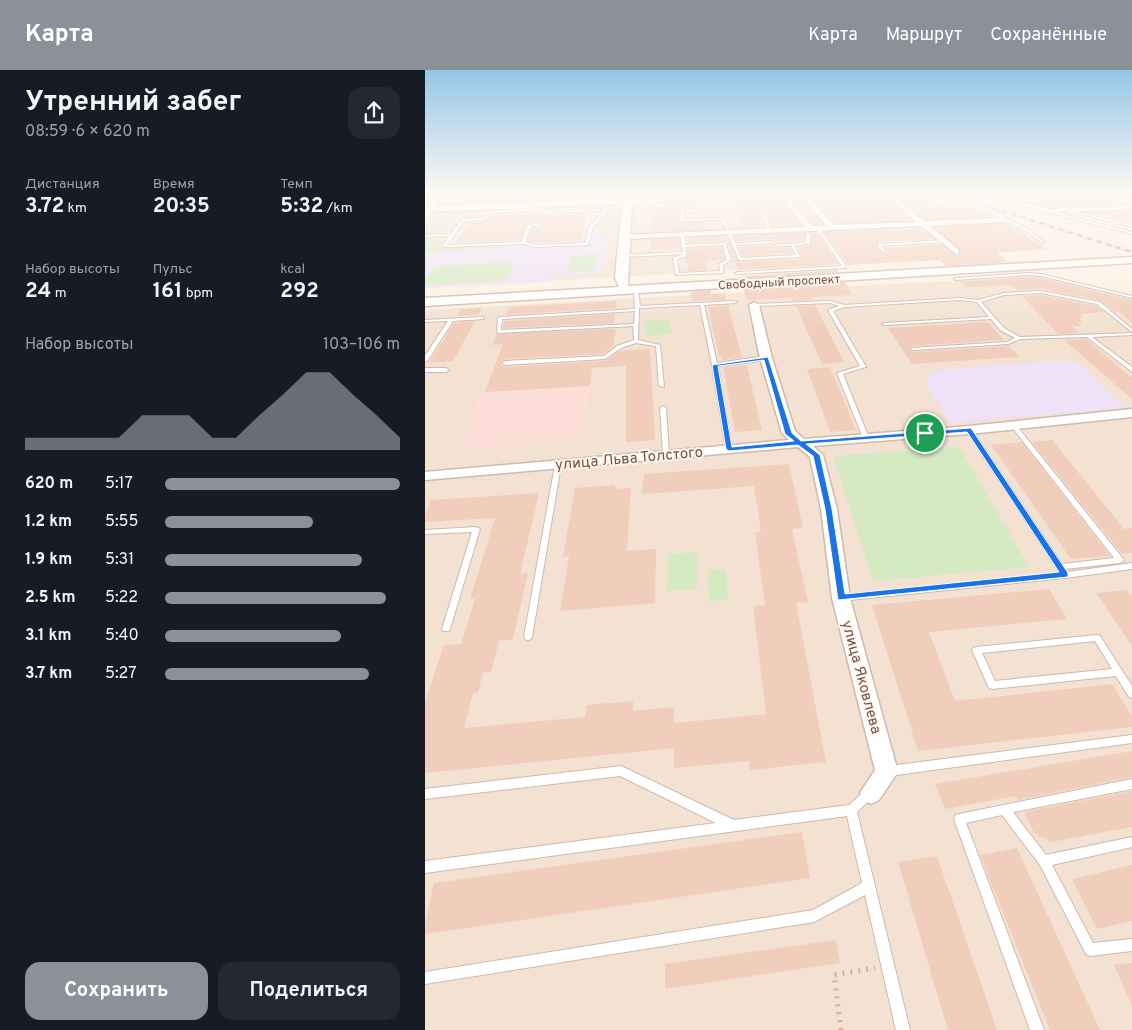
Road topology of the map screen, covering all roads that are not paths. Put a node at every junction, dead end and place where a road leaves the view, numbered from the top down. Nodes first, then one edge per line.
1 (449, 239) edge
2 (524, 239) edge
3 (588, 239) edge
4 (624, 239) edge
5 (683, 239) edge
6 (732, 239) edge
7 (809, 239) edge
8 (820, 239) edge
9 (940, 239) edge
10 (1038, 239) edge
11 (944, 242) junction
12 (1043, 242) dead end
13 (523, 243) junction
14 (734, 244) junction
15 (792, 244) junction
16 (684, 246) junction
17 (685, 252) junction
18 (884, 252) dead end
19 (956, 252) dead end
20 (1131, 255) edge
21 (623, 256) junction
22 (1132, 260) edge
23 (737, 273) dead end
24 (956, 278) dead end
25 (623, 284) junction
26 (636, 290) junction
27 (425, 294) edge
28 (1132, 297) edge
29 (978, 301) junction
30 (425, 302) edge
31 (735, 302) dead end
32 (702, 304) junction
33 (754, 305) joint
34 (844, 306) junction
35 (637, 309) junction
36 (483, 318) dead end
37 (993, 318) junction
38 (451, 320) junction
39 (425, 321) edge
40 (884, 324) dead end
41 (634, 325) junction
42 (1132, 333) edge
43 (1087, 335) junction
44 (1019, 338) junction
45 (636, 341) junction
46 (913, 349) dead end
47 (767, 358) junction
48 (425, 360) edge
49 (505, 364) dead end
50 (715, 365) junction
51 (425, 370) edge
52 (446, 370) dead end
53 (1132, 370) edge
54 (662, 386) dead end
55 (663, 408) dead end
56 (1132, 413) edge
57 (1015, 426) junction
58 (969, 430) junction
59 (866, 438) junction
60 (800, 443) junction
61 (729, 449) junction
62 (665, 455) junction
63 (558, 464) junction
64 (425, 476) edge
65 (425, 532) edge
66 (1132, 566) edge
67 (1059, 567) junction
68 (1065, 575) junction
69 (841, 598) junction
70 (446, 629) dead end
71 (528, 637) dead end
72 (1118, 672) junction
73 (1132, 694) edge
74 (1132, 739) edge
75 (887, 772) junction
76 (1132, 784) edge
77 (871, 793) joint
78 (425, 794) edge
79 (1003, 809) junction
80 (851, 810) junction
81 (735, 826) junction
82 (1132, 842) edge
83 (1044, 861) junction
84 (425, 867) edge
85 (869, 886) junction
86 (1132, 944) edge
87 (425, 978) edge
88 (903, 1030) edge
89 (1037, 1030) edge

1 - 13 lane
2 - 13 lane
3 - 13 lane
4 - 21 main road
5 - 16 lane
6 - 14 lane
7 - 15 lane
8 - 23 lane
9 - 11 street
10 - 12 lane
11 - 18 lane
11 - 19 street
14 - 15 lane
14 - 15 lane
16 - 17 lane
16 - 17 lane
17 - 21 lane
20 - 25 main road, Свободный проспект
21 - 25 main road
22 - 26 main road, Свободный проспект
24 - 28 lane
25 - 27 main road, Свободный проспект
26 - 30 main road, Свободный проспект
26 - 35 lane
29 - 34 lane
29 - 37 lane
29 - 42 lane
31 - 32 lane
32 - 35 lane
32 - 50 lane
33 - 34 lane
33 - 47 street, улица Яковлева
34 - 59 lane
35 - 41 lane
35 - 41 lane
36 - 38 lane
37 - 40 lane
37 - 44 lane
38 - 39 lane
38 - 48 lane
41 - 45 lane
42 - 43 lane
43 - 44 lane
43 - 53 lane
44 - 46 lane
45 - 49 lane
45 - 54 lane
47 - 50 lane
47 - 60 street, улица Яковлева
50 - 61 lane
51 - 52 lane
55 - 62 lane
56 - 57 street, улица Льва Толстого
57 - 58 street, улица Льва Толстого
57 - 67 lane
58 - 59 street, улица Льва Толстого
58 - 67 lane
59 - 60 street, улица Льва Толстого
60 - 61 street, улица Льва Толстого
60 - 69 street, улица Яковлева
61 - 62 street, улица Льва Толстого
62 - 63 street, улица Льва Толстого
63 - 64 street, улица Льва Толстого
63 - 71 lane
65 - 70 lane
66 - 68 lane
67 - 68 lane
68 - 69 lane
69 - 75 street, улица Яковлева
72 - 72 lane
72 - 73 lane
74 - 75 lane
75 - 77 street
76 - 79 lane
77 - 80 lane
78 - 81 lane
79 - 83 lane
79 - 89 lane
80 - 81 lane
80 - 85 lane
81 - 84 lane
82 - 83 lane
83 - 86 lane
85 - 87 lane
85 - 88 lane

